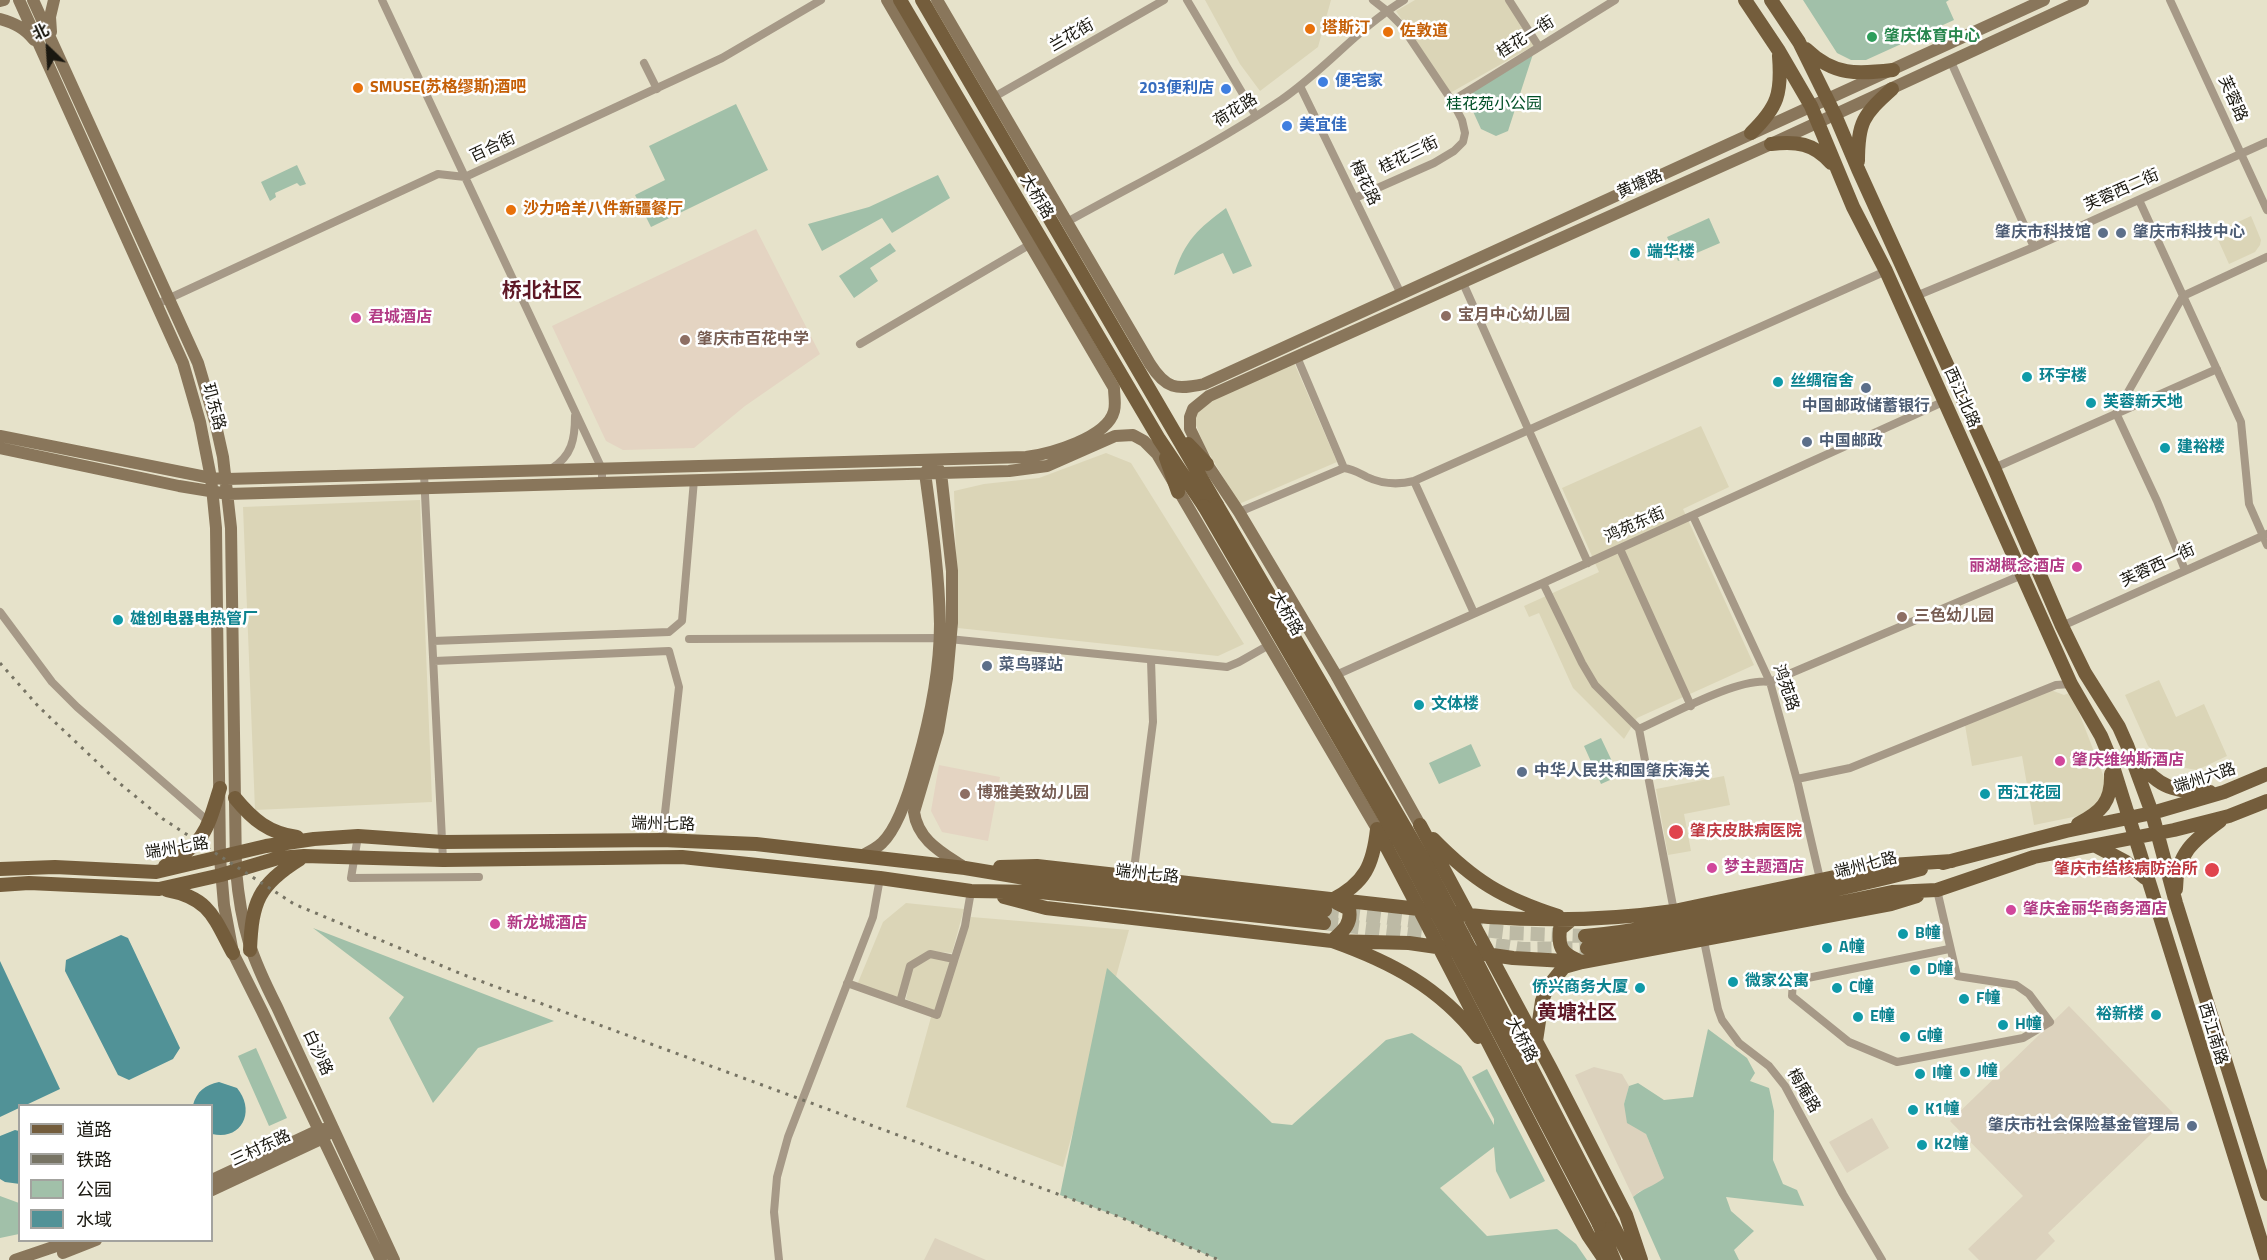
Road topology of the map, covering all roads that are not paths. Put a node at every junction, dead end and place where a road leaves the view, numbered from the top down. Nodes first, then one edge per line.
1 (19, 0) edge
2 (33, 0) edge
3 (54, 0) edge
4 (382, 0) edge
5 (821, 0) edge
6 (887, 0) edge
7 (898, 0) edge
8 (922, 0) edge
9 (937, 0) edge
10 (1164, 0) edge
11 (1187, 0) edge
12 (1372, 0) edge
13 (1404, 0) edge
14 (1509, 0) edge
15 (1615, 0) edge
16 (1745, 0) edge
17 (1771, 0) edge
18 (2044, 0) edge
19 (2083, 0) edge
20 (2170, 0) edge
21 (1388, 11) junction
22 (1779, 12) junction
23 (0, 19) edge
24 (1762, 26) junction
25 (51, 40) junction
26 (911, 42) junction
27 (1799, 42) junction
28 (1539, 47) junction
29 (42, 50) junction
30 (1779, 51) junction
31 (1951, 62) junction
32 (644, 63) dead end
33 (1893, 70) junction
34 (1300, 86) junction
35 (657, 89) junction
36 (1892, 89) junction
37 (994, 97) junction
38 (1827, 99) junction
39 (1452, 101) junction
40 (1811, 106) junction
41 (1835, 115) junction
42 (1256, 116) junction
43 (1818, 123) junction
44 (1751, 133) junction
45 (2267, 142) edge
46 (1772, 144) junction
47 (1028, 154) junction
48 (2240, 154) junction
49 (1858, 169) junction
50 (1839, 173) junction
51 (465, 177) junction
52 (1355, 198) junction
53 (1872, 199) junction
54 (2139, 200) junction
55 (1044, 207) junction
56 (1853, 207) junction
57 (2267, 210) edge
58 (1067, 222) junction
59 (1029, 245) junction
60 (2034, 247) junction
61 (2267, 256) edge
62 (1886, 271) junction
63 (1463, 283) junction
64 (1401, 294) junction
65 (1916, 296) junction
66 (2183, 296) junction
67 (169, 298) junction
68 (157, 304) junction
69 (1079, 326) junction
70 (860, 344) dead end
71 (1128, 349) junction
72 (1297, 357) junction
73 (1150, 364) junction
74 (2217, 369) junction
75 (1123, 376) junction
76 (1207, 390) junction
77 (1945, 401) junction
78 (576, 413) junction
79 (2116, 413) junction
80 (1174, 430) junction
81 (1528, 430) junction
82 (0, 436) edge
83 (1159, 439) junction
84 (0, 448) edge
85 (933, 461) junction
86 (1207, 464) junction
87 (1344, 468) junction
88 (1994, 468) junction
89 (602, 469) junction
90 (549, 470) junction
91 (926, 473) junction
92 (941, 473) junction
93 (424, 474) junction
94 (212, 478) junction
95 (227, 479) junction
96 (694, 480) junction
97 (1414, 481) junction
98 (602, 483) junction
99 (425, 489) junction
100 (213, 492) junction
101 (1178, 492) junction
102 (228, 494) junction
103 (1211, 506) junction
104 (1239, 512) junction
105 (1693, 516) junction
106 (2265, 535) edge
107 (2267, 545) edge
108 (1620, 549) junction
109 (1588, 563) junction
110 (2185, 570) junction
111 (2022, 575) junction
112 (1543, 584) junction
113 (0, 612) edge
114 (1474, 613) junction
115 (2062, 626) junction
116 (689, 639) dead end
117 (945, 639) junction
118 (433, 641) junction
119 (1269, 645) junction
120 (1151, 660) junction
121 (434, 661) junction
122 (1336, 675) junction
123 (1770, 682) junction
124 (2072, 684) junction
125 (1691, 706) junction
126 (2119, 727) junction
127 (1639, 729) junction
128 (2101, 736) junction
129 (2127, 745) junction
130 (2111, 760) junction
131 (2262, 776) edge
132 (1797, 779) junction
133 (220, 788) junction
134 (2224, 792) junction
135 (235, 798) junction
136 (2267, 801) edge
137 (1408, 805) junction
138 (2152, 813) junction
139 (2229, 816) junction
140 (2130, 818) junction
141 (209, 822) junction
142 (1374, 824) junction
143 (1420, 825) junction
144 (2066, 831) junction
145 (2157, 833) junction
146 (358, 836) junction
147 (2135, 837) junction
148 (314, 839) junction
149 (662, 840) junction
150 (443, 842) junction
151 (2096, 846) junction
152 (236, 853) junction
153 (863, 855) junction
154 (304, 856) junction
155 (354, 857) junction
156 (220, 858) junction
157 (443, 860) junction
158 (1952, 861) junction
159 (965, 868) junction
160 (0, 869) edge
161 (236, 870) junction
162 (156, 872) junction
163 (221, 876) junction
164 (479, 877) dead end
165 (1133, 877) junction
166 (880, 878) junction
167 (1820, 879) junction
168 (2147, 879) junction
169 (0, 885) edge
170 (159, 889) junction
171 (1937, 890) junction
172 (978, 891) junction
173 (2176, 903) junction
174 (1419, 909) junction
175 (1674, 910) junction
176 (1327, 911) junction
177 (1470, 917) junction
178 (1571, 920) junction
179 (2186, 934) junction
180 (2165, 939) junction
181 (1332, 941) junction
182 (1704, 941) junction
183 (1441, 948) junction
184 (1949, 949) junction
185 (250, 950) junction
186 (233, 953) junction
187 (1491, 955) junction
188 (954, 959) junction
189 (1582, 962) junction
190 (847, 983) junction
191 (900, 1002) junction
192 (1536, 1041) junction
193 (1496, 1061) junction
194 (334, 1129) junction
195 (321, 1134) junction
196 (2260, 1171) junction
197 (2242, 1176) junction
198 (213, 1180) edge
199 (213, 1189) edge
200 (2267, 1194) edge
201 (1603, 1220) junction
202 (68, 1242) edge
203 (91, 1242) edge
204 (15, 1260) edge
205 (42, 1260) edge
206 (381, 1260) edge
207 (394, 1260) edge
208 (779, 1260) edge
209 (1605, 1260) edge
210 (1614, 1260) edge
211 (1631, 1260) edge
212 (1641, 1260) edge
213 (1882, 1260) edge
214 (2267, 1260) edge

1 - 29 street, 玑东路
2 - 25 street, 玑东路
3 - 25 street
4 - 51 street
5 - 35 street, 百合街
6 - 26 street
7 - 26 street
7 - 75 main road, 大桥路
8 - 55 main road, 大桥路
9 - 37 street
10 - 37 street, 兰花街
11 - 42 street
12 - 21 street, 桂花三街
13 - 21 street, 荷花路
14 - 28 street
15 - 28 street, 桂花一街
16 - 24 main road, 西江北路
17 - 22 main road, 西江北路
18 - 33 street, 黄塘路
19 - 31 street, 黄塘路
20 - 48 street, 芙蓉路
21 - 34 street, 荷花路
21 - 39 street, 桂花三街
22 - 24 main road
22 - 27 main road, 西江北路
23 - 29 street
24 - 30 main road, 西江北路
25 - 67 street, 玑东路
26 - 59 street
27 - 33 main road
27 - 38 main road, 西江北路
28 - 39 street, 桂花一街
29 - 68 street, 玑东路
30 - 40 main road, 西江北路
30 - 44 main road
31 - 36 street, 黄塘路
31 - 60 street
32 - 35 street
33 - 38 street, 黄塘路
34 - 42 street, 荷花路
34 - 52 street, 梅花路
35 - 51 street, 百合街
36 - 41 street, 黄塘路
36 - 49 main road
37 - 47 street
38 - 40 street, 黄塘路
38 - 41 main road, 西江北路
39 - 52 street, 桂花三街
40 - 43 main road, 西江北路
40 - 44 street, 黄塘路
41 - 43 street, 黄塘路
41 - 49 main road, 西江北路
42 - 58 street, 荷花路
43 - 46 street, 黄塘路
43 - 50 main road, 西江北路
44 - 64 street, 黄塘路
45 - 48 street, 芙蓉西二街
46 - 50 main road
46 - 63 street, 黄塘路
47 - 55 street
47 - 58 street
48 - 54 street, 芙蓉西二街
48 - 57 street, 芙蓉路
49 - 53 main road, 西江北路
50 - 56 main road, 西江北路
51 - 67 street, 百合街
51 - 78 street
52 - 64 street, 梅花路
53 - 56 main road
53 - 65 main road, 西江北路
54 - 60 street, 芙蓉西二街
54 - 66 street
55 - 71 main road, 大桥路
56 - 62 main road, 西江北路
58 - 73 street
59 - 69 street
59 - 70 street
60 - 65 street, 芙蓉西二街
61 - 66 street
62 - 77 main road, 西江北路
62 - 81 street
63 - 72 street, 黄塘路
63 - 81 street
64 - 76 street, 黄塘路
65 - 88 main road, 西江北路
66 - 74 street
66 - 79 street
67 - 68 street, 百合街
67 - 95 street, 玑东路
68 - 94 street, 玑东路
69 - 75 street
69 - 85 street
71 - 73 street
71 - 80 main road, 大桥路
72 - 76 street, 黄塘路
72 - 87 street
73 - 76 street
74 - 79 street
74 - 106 street
75 - 83 main road, 大桥路
76 - 86 street
77 - 105 street, 鸿苑东街
77 - 111 main road, 西江北路
78 - 89 street
78 - 90 street
79 - 88 street
79 - 110 street
80 - 86 main road
80 - 103 main road, 大桥路
81 - 97 street
81 - 109 street
82 - 94 street
83 - 101 main road
83 - 103 main road, 大桥路
84 - 100 street
85 - 89 street
85 - 91 street
85 - 92 street
86 - 104 street
87 - 97 street
87 - 104 street
88 - 115 main road, 西江北路
89 - 90 street
89 - 98 street
90 - 93 street
91 - 92 street
91 - 96 street
91 - 117 street
92 - 101 street
92 - 117 street
93 - 95 street
93 - 99 street
94 - 95 street
94 - 100 street, 玑东路
95 - 102 street, 玑东路
96 - 98 street
96 - 118 street
97 - 114 street
98 - 99 street
99 - 102 street
99 - 118 street
100 - 102 street
100 - 133 street, 玑东路
101 - 119 street
102 - 135 street, 玑东路
103 - 201 main road, 大桥路, bridge
104 - 122 street
105 - 108 street, 鸿苑东街
105 - 123 street, 鸿苑路
106 - 107 street
106 - 110 street, 芙蓉西一街
108 - 109 street, 鸿苑东街
108 - 125 street
109 - 112 street, 鸿苑东街
110 - 115 street, 芙蓉西一街
111 - 123 street
111 - 124 main road, 西江北路
112 - 114 street, 鸿苑东街
112 - 127 street
113 - 141 street
114 - 122 street, 鸿苑东街
115 - 126 main road, 西江北路
116 - 117 street
117 - 120 street
117 - 153 street
117 - 159 street
118 - 121 street
119 - 120 street
119 - 142 street
120 - 165 street
121 - 149 street
121 - 150 street
122 - 137 street
123 - 125 street
123 - 132 street, 鸿苑路
124 - 128 main road, 西江北路
124 - 132 street
125 - 127 street
126 - 128 main road
126 - 129 main road, 西江北路
127 - 175 street
128 - 130 main road, 西江北路
129 - 134 main road
129 - 138 main road, 西江北路
130 - 140 main road, 西江北路
130 - 144 main road
131 - 134 main road, 端州六路
131 - 136 main road
132 - 167 street, 鸿苑路
133 - 141 main road
133 - 156 street, 玑东路
134 - 138 main road, 端州六路
135 - 148 main road
135 - 152 street, 玑东路
136 - 139 main road
137 - 142 street
137 - 143 street
138 - 140 main road, 端州七路
138 - 145 main road, 西江南路
139 - 145 main road, 端州七路
139 - 173 main road
140 - 144 main road, 端州七路
140 - 147 main road, 西江南路
141 - 162 main road
142 - 174 main road
142 - 176 main road
143 - 177 main road
143 - 178 main road
144 - 158 main road, 端州七路
145 - 147 main road, 端州七路
145 - 173 main road, 西江南路
146 - 148 main road, 端州七路
146 - 150 main road, 端州七路
146 - 155 street
147 - 151 main road, 端州七路
147 - 168 main road, 西江南路
148 - 152 main road, 端州七路
149 - 150 main road, 端州七路
149 - 153 main road, 端州七路
150 - 157 street
151 - 168 main road
151 - 171 main road, 端州七路
152 - 156 main road, 端州七路
152 - 161 street, 白沙路
153 - 159 main road, 端州七路
154 - 155 main road, 端州七路
154 - 161 main road, 端州七路
154 - 185 main road
155 - 157 main road, 端州七路
155 - 164 street
156 - 162 main road, 端州七路
156 - 163 street, 白沙路
157 - 166 main road, 端州七路
158 - 167 main road
158 - 171 main road, 端州七路
159 - 165 main road
159 - 176 main road, 端州七路
160 - 162 main road, 端州七路
161 - 163 main road, 端州七路
161 - 185 street, 白沙路
163 - 170 main road, 端州七路
163 - 186 street, 白沙路
165 - 176 main road
166 - 172 main road, 端州七路
166 - 190 street
167 - 175 main road
168 - 180 main road, 西江南路
169 - 170 main road, 端州七路
170 - 186 main road
171 - 182 main road
171 - 184 street
172 - 176 main road, 端州七路
172 - 181 main road
172 - 188 street
173 - 179 main road, 西江南路
174 - 176 main road
174 - 177 main road
174 - 183 main road
175 - 178 main road
176 - 181 main road
177 - 178 main road
177 - 187 main road
178 - 189 main road
179 - 180 main road
179 - 196 main road, 西江南路
180 - 197 main road, 西江南路
181 - 183 main road
181 - 193 main road
182 - 189 main road
182 - 213 street, 梅庵路
183 - 187 main road
183 - 193 main road
184 - 184 street
185 - 194 street, 白沙路
186 - 195 street, 白沙路
187 - 189 main road
187 - 192 main road
188 - 191 street
188 - 191 street
189 - 192 main road
190 - 191 street
190 - 208 street
192 - 193 main road
192 - 212 main road
193 - 209 main road
194 - 195 street
194 - 207 street, 白沙路
195 - 198 street, 三村东路
195 - 199 street, 三村东路
195 - 206 street, 白沙路
196 - 197 main road
196 - 200 main road, 西江南路
197 - 214 main road, 西江南路
201 - 210 main road, 大桥路
201 - 211 main road, 大桥路
202 - 204 street
203 - 205 street

